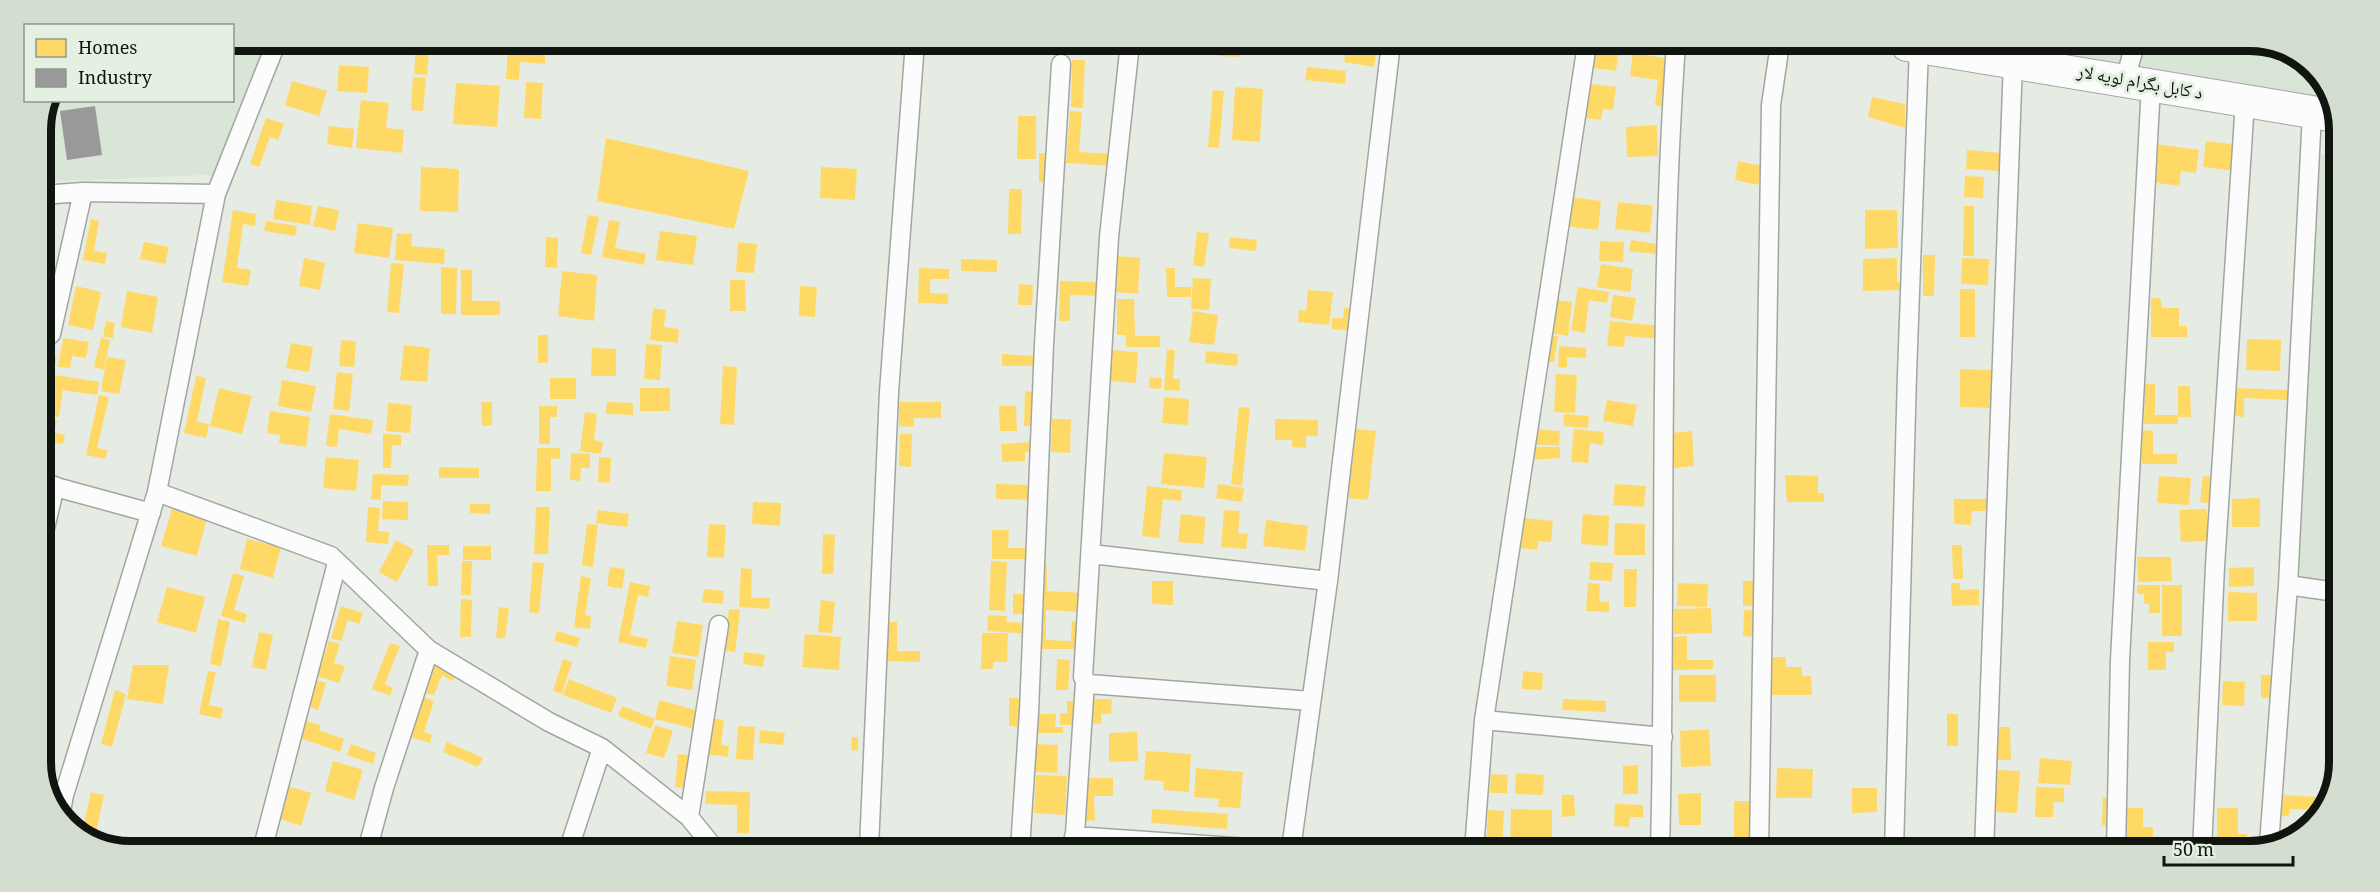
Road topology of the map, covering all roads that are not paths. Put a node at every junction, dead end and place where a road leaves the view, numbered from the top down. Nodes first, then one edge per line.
1 (273, 51) edge
2 (914, 51) edge
3 (1129, 51) edge
4 (1390, 51) edge
5 (1586, 51) edge
6 (1675, 51) edge
7 (1779, 51) edge
8 (1913, 51) edge
9 (1946, 51) edge
10 (2135, 51) edge
11 (2013, 61) junction
12 (1061, 64) dead end
13 (2138, 82) junction
14 (2246, 101) junction
15 (2324, 115) edge
16 (83, 192) junction
17 (51, 194) edge
18 (216, 194) junction
19 (51, 334) dead end
20 (51, 485) edge
21 (158, 492) junction
22 (151, 513) junction
23 (1091, 554) junction
24 (337, 563) junction
25 (1328, 581) junction
26 (2288, 585) junction
27 (2329, 591) edge
28 (719, 626) dead end
29 (429, 650) junction
30 (1085, 682) junction
31 (1311, 701) junction
32 (1484, 720) junction
33 (1663, 737) junction
34 (602, 748) junction
35 (63, 802) edge
36 (688, 817) junction
37 (2270, 838) edge
38 (264, 841) edge
39 (370, 841) edge
40 (571, 841) edge
41 (708, 841) edge
42 (869, 841) edge
43 (1021, 841) edge
44 (1074, 841) edge
45 (1292, 841) edge
46 (1475, 841) edge
47 (1660, 841) edge
48 (1759, 841) edge
49 (1894, 841) edge
50 (1984, 841) edge
51 (2116, 841) edge
52 (2202, 841) edge

1 - 18 street
2 - 42 street
3 - 23 street
4 - 25 street
5 - 32 street
6 - 33 street
7 - 48 street
8 - 49 street
9 - 11 highway, د کابل بگرام لویه لار
10 - 13 street
11 - 13 highway, د کابل بگرام لویه لار
11 - 50 street
12 - 43 street
13 - 14 highway, د کابل بگرام لویه لار
13 - 51 street
14 - 15 highway, د کابل بگرام لویه لار
14 - 52 street
15 - 26 street
16 - 17 street
16 - 18 street
16 - 19 street
18 - 21 street
20 - 22 street
21 - 22 street
21 - 24 street
22 - 35 street
23 - 25 street
23 - 30 street
24 - 29 street
24 - 38 street
25 - 31 street
26 - 27 street
26 - 37 street
28 - 36 street
29 - 34 street
29 - 39 street
30 - 31 street
30 - 44 street
31 - 45 street
32 - 33 street
32 - 46 street
33 - 47 street
34 - 36 street
34 - 40 street
36 - 41 street

